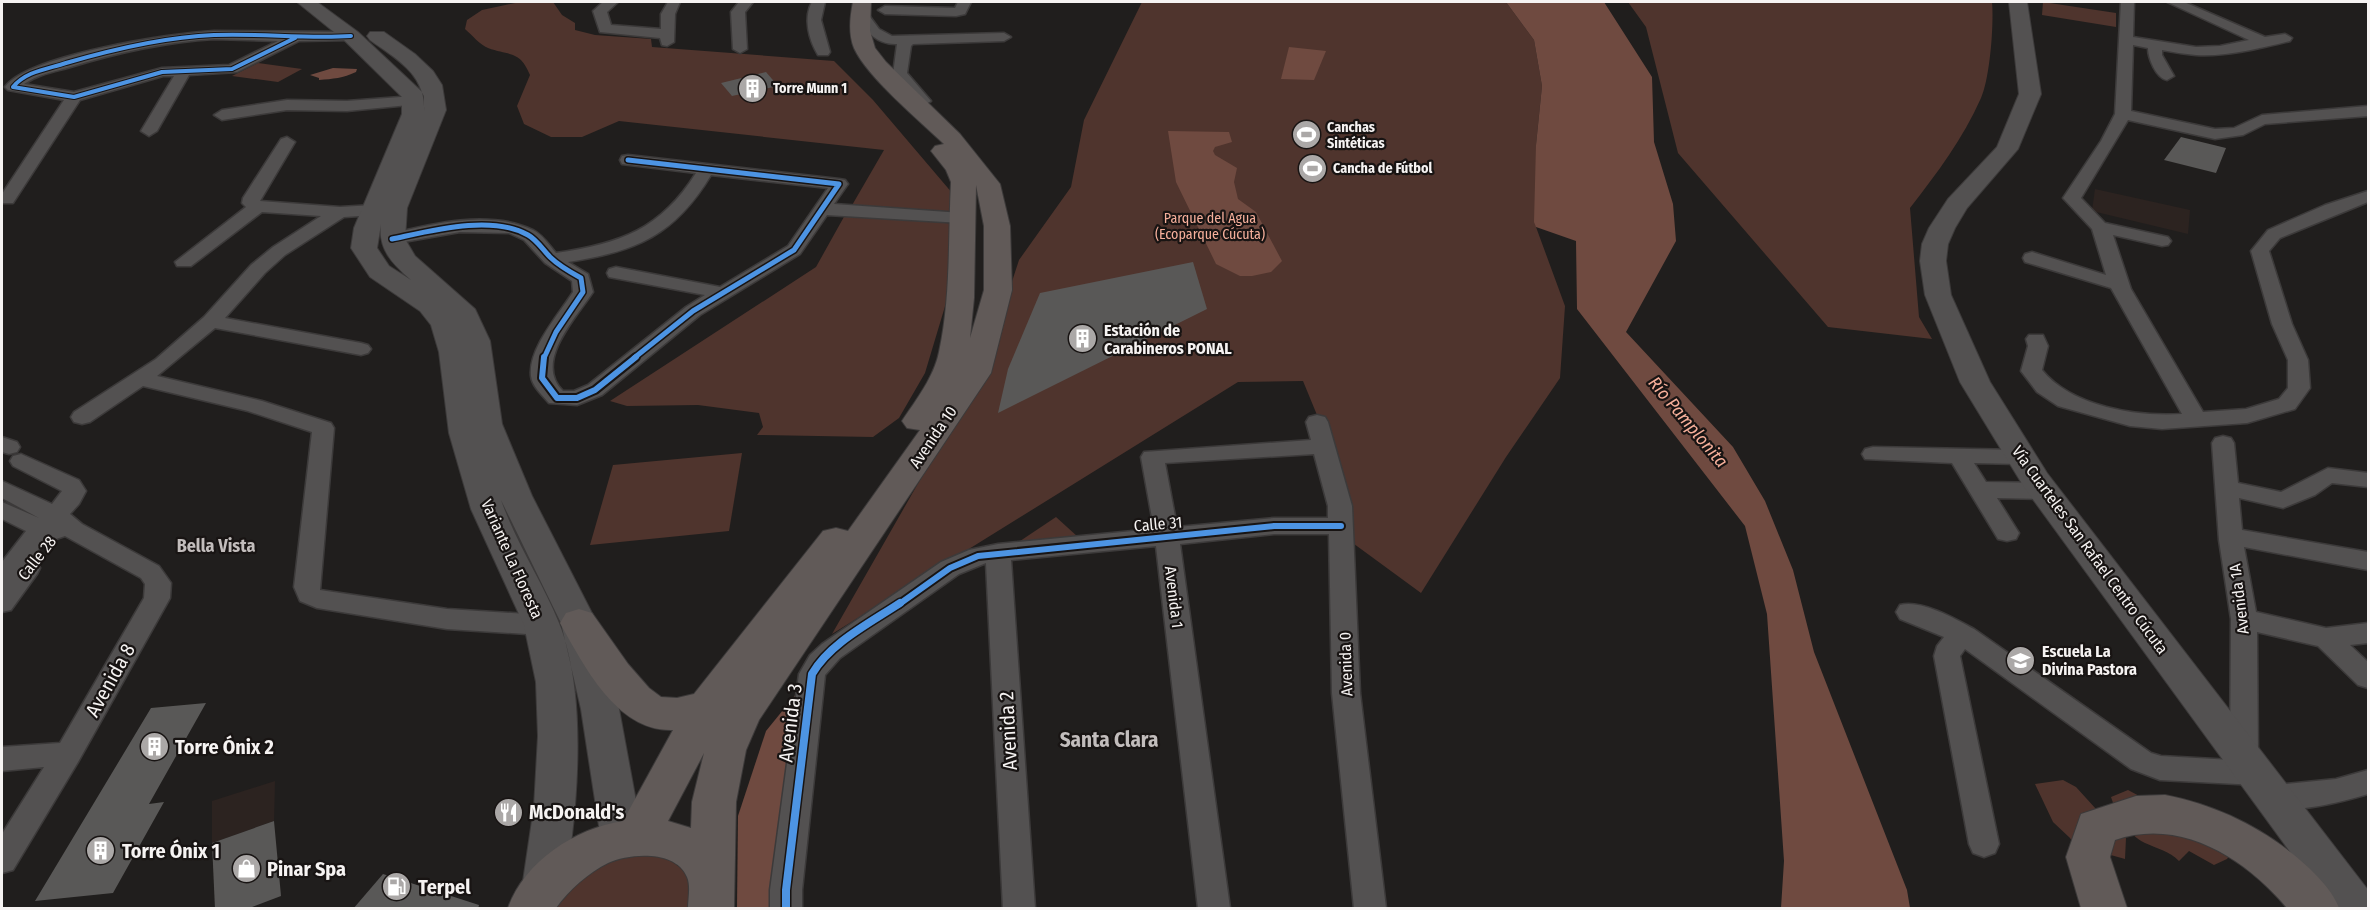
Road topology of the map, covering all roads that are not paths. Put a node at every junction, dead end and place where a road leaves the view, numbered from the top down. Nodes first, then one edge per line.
1 (306, 2) edge
2 (611, 2) edge
3 (674, 2) edge
4 (746, 2) edge
5 (819, 2) edge
6 (964, 2) edge
7 (2018, 2) edge
8 (2127, 2) edge
9 (2174, 2) edge
10 (862, 7) edge
11 (345, 21) edge
12 (1004, 37) dead end
13 (295, 38) junction
14 (2285, 38) dead end
15 (2126, 40) junction
16 (908, 41) junction
17 (2266, 43) junction
18 (2156, 45) junction
19 (740, 49) dead end
20 (823, 52) dead end
21 (184, 70) junction
22 (2167, 76) dead end
23 (74, 97) junction
24 (414, 101) junction
25 (921, 111) junction
26 (2368, 111) edge
27 (2123, 114) junction
28 (222, 115) dead end
29 (148, 131) dead end
30 (287, 142) dead end
31 (628, 160) dead end
32 (708, 168) junction
33 (2368, 196) edge
34 (7, 199) dead end
35 (258, 207) junction
36 (384, 209) junction
37 (822, 209) junction
38 (340, 212) junction
39 (962, 218) junction
40 (2099, 227) junction
41 (392, 238) junction
42 (2162, 241) dead end
43 (2032, 258) dead end
44 (552, 259) junction
45 (184, 262) dead end
46 (616, 273) dead end
47 (2120, 285) junction
48 (723, 293) junction
49 (211, 321) junction
50 (2036, 339) dead end
51 (361, 350) dead end
52 (141, 379) junction
53 (82, 417) dead end
54 (933, 418) junction
55 (2196, 420) junction
56 (1321, 434) joint
57 (2223, 443) dead end
58 (10, 450) edge
59 (1874, 454) dead end
60 (2020, 457) junction
61 (1963, 464) dead end
62 (2368, 480) edge
63 (2227, 488) junction
64 (2, 489) edge
65 (1980, 490) junction
66 (2043, 491) junction
67 (2, 510) edge
68 (59, 525) junction
69 (1341, 526) junction
70 (2007, 533) dead end
71 (2231, 536) junction
72 (1167, 537) junction
73 (988, 554) junction
74 (2368, 561) edge
75 (2, 579) edge
76 (2, 603) edge
77 (1909, 612) dead end
78 (2244, 619) junction
79 (560, 624) junction
80 (2368, 633) edge
81 (780, 634) junction
82 (1965, 636) junction
83 (2326, 638) junction
84 (2368, 678) edge
85 (708, 705) junction
86 (68, 754) junction
87 (2, 759) edge
88 (2259, 775) junction
89 (2368, 782) edge
90 (629, 838) junction
91 (1984, 844) dead end
92 (2, 860) edge
93 (538, 898) edge
94 (712, 900) edge
95 (2346, 908) edge
96 (786, 909) edge
97 (1019, 909) edge
98 (1214, 909) edge
99 (1370, 909) edge
100 (2104, 909) edge

1 - 11 main road, Variante La Floresta
2 - 3 street
4 - 19 street
5 - 20 street
6 - 10 street
7 - 60 main road, Vía Cuarteles San Rafael Centro Cúcuta
8 - 15 street
9 - 17 street
10 - 16 street
10 - 25 main road, Avenida 10
10 - 39 main road, Avenida 10
11 - 13 street
11 - 24 main road, Variante La Floresta
11 - 36 main road, Variante La Floresta
12 - 16 street
13 - 21 street
13 - 23 street
14 - 17 street
15 - 18 street
15 - 27 street
16 - 25 street
17 - 18 street
18 - 22 street
21 - 23 street
21 - 29 street
23 - 34 street
24 - 28 street
24 - 36 main road, Variante La Floresta
25 - 54 main road, Avenida 10
26 - 27 street
27 - 40 street
30 - 35 street
31 - 32 street
32 - 37 street
32 - 44 street
33 - 55 street
35 - 38 street
35 - 45 street
36 - 38 street
36 - 41 main road, Variante La Floresta
36 - 79 main road, Variante La Floresta
37 - 39 street
37 - 48 street
38 - 49 street
39 - 54 main road, Avenida 10
40 - 42 street
40 - 47 street
41 - 44 street
41 - 79 main road, Variante La Floresta
43 - 47 street
44 - 48 street
46 - 48 street
47 - 55 street
49 - 51 street
49 - 52 street
50 - 55 street
52 - 53 street
52 - 79 street
54 - 81 main road, Avenida 10
56 - 69 street, Avenida 0
56 - 72 street, Avenida 1
57 - 63 street, Avenida 1A
58 - 68 street
59 - 60 street
60 - 66 main road, Vía Cuarteles San Rafael Centro Cúcuta
61 - 65 street
62 - 63 street
63 - 71 street, Avenida 1A
64 - 68 street, Calle 28
65 - 66 street
65 - 70 street
66 - 88 main road, Vía Cuarteles San Rafael Centro Cúcuta
67 - 68 street, Avenida 8
68 - 75 street, Calle 28
68 - 76 street, Calle 28
68 - 86 street, Avenida 8
69 - 72 street, Calle 31
69 - 99 street, Avenida 0
71 - 74 street
71 - 78 street, Avenida 1A
72 - 73 street, Calle 31
72 - 98 street, Avenida 1
73 - 96 street, Avenida 3
73 - 97 street, Avenida 2
77 - 82 street
78 - 83 street
78 - 88 street, Avenida 1A
79 - 85 main road
79 - 90 main road, Variante La Floresta
79 - 93 main road, Variante La Floresta
80 - 83 street
81 - 85 main road, Avenida 10
81 - 94 main road, Avenida 10
82 - 88 street
82 - 91 street
83 - 84 street
85 - 90 main road, Avenida 10
86 - 87 street
86 - 92 street, Avenida 8
88 - 89 street
88 - 95 main road, Vía Cuarteles San Rafael Centro Cúcuta
90 - 93 main road
90 - 94 main road
95 - 100 main road

